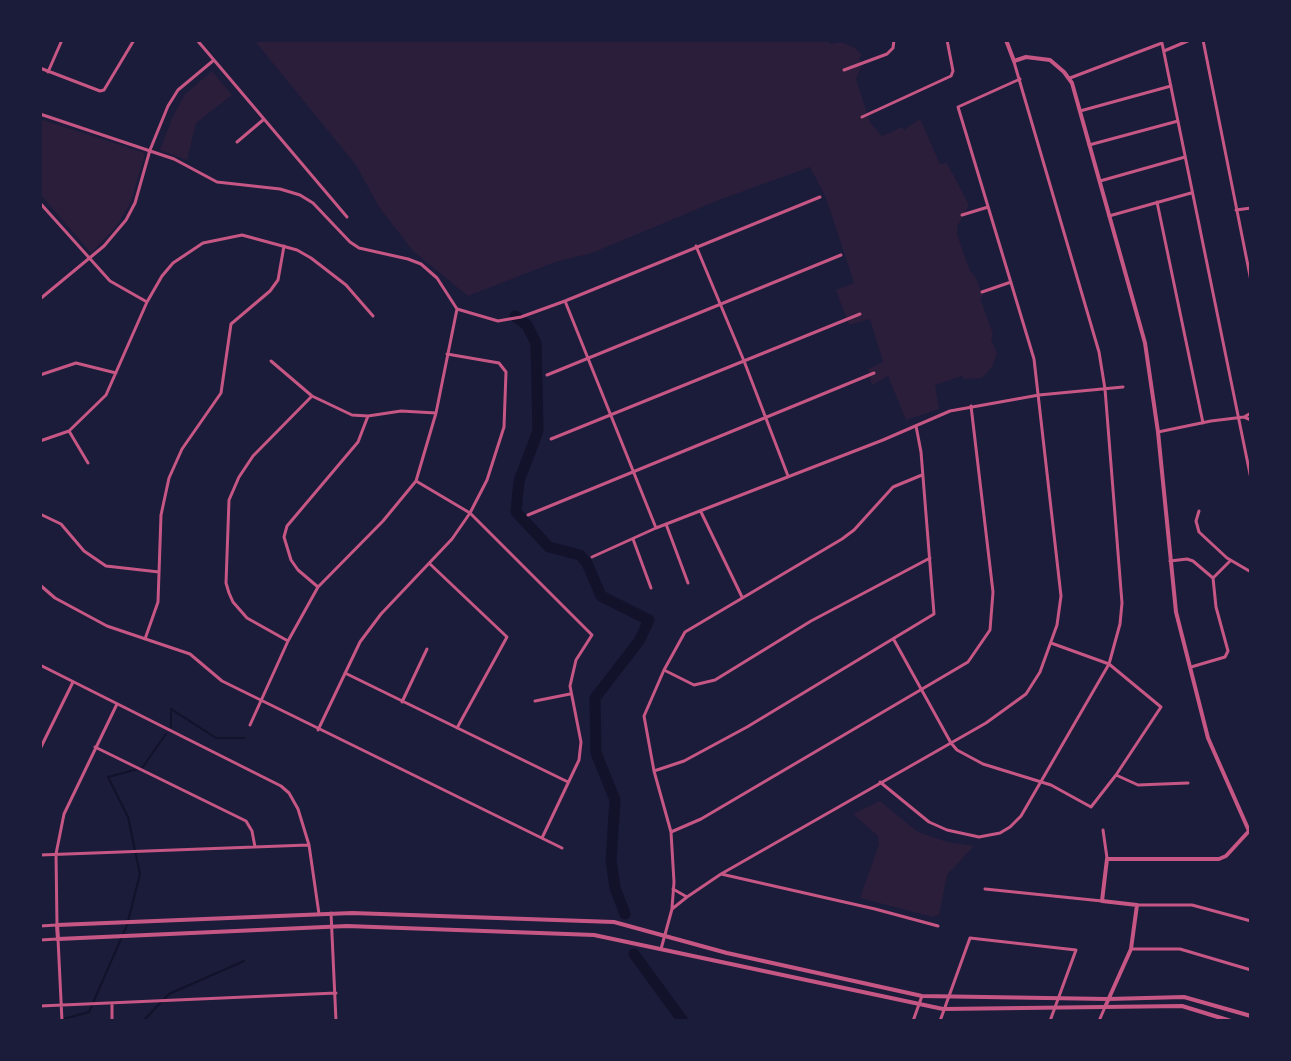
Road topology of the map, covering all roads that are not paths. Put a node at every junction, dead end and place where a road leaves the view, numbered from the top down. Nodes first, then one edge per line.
1 (62, 40) edge
2 (134, 40) edge
3 (197, 40) edge
4 (894, 40) edge
5 (947, 40) edge
6 (1006, 40) edge
7 (1190, 40) edge
8 (1203, 40) edge
9 (1164, 51) junction
10 (214, 60) junction
11 (1014, 61) junction
12 (40, 68) edge
13 (844, 70) dead end
14 (48, 72) junction
15 (1070, 78) junction
16 (1020, 79) junction
17 (1171, 86) junction
18 (1080, 111) junction
19 (40, 114) edge
20 (862, 117) dead end
21 (263, 120) junction
22 (1178, 121) junction
23 (237, 142) dead end
24 (1089, 145) junction
25 (150, 150) junction
26 (1185, 157) junction
27 (1100, 181) junction
28 (1192, 193) junction
29 (820, 197) dead end
30 (1157, 202) junction
31 (40, 203) edge
32 (988, 207) junction
33 (1251, 208) edge
34 (1236, 210) junction
35 (962, 215) dead end
36 (1109, 216) junction
37 (347, 217) dead end
38 (284, 246) junction
39 (696, 246) junction
40 (841, 255) dead end
41 (1248, 256) edge
42 (90, 259) junction
43 (1251, 281) edge
44 (1011, 282) junction
45 (982, 292) dead end
46 (40, 299) edge
47 (565, 301) junction
48 (147, 302) junction
49 (719, 304) junction
50 (457, 309) junction
51 (860, 314) dead end
52 (373, 316) dead end
53 (447, 354) junction
54 (589, 356) junction
55 (271, 361) dead end
56 (744, 361) junction
57 (116, 373) junction
58 (874, 373) dead end
59 (40, 375) edge
60 (547, 375) dead end
61 (1123, 387) dead end
62 (1105, 389) junction
63 (1039, 395) junction
64 (312, 396) junction
65 (971, 406) junction
66 (436, 413) junction
67 (1251, 413) edge
68 (612, 414) junction
69 (368, 416) junction
70 (766, 417) junction
71 (1244, 417) junction
72 (1237, 418) junction
73 (1251, 420) edge
74 (1203, 423) junction
75 (916, 426) junction
76 (69, 431) junction
77 (1158, 432) junction
78 (551, 439) dead end
79 (40, 441) edge
80 (88, 463) dead end
81 (635, 471) junction
82 (922, 475) junction
83 (788, 476) junction
84 (1251, 479) edge
85 (416, 481) junction
86 (1199, 511) dead end
87 (701, 512) junction
88 (470, 513) junction
89 (40, 514) edge
90 (528, 515) dead end
91 (666, 524) junction
92 (656, 528) junction
93 (633, 539) junction
94 (592, 557) dead end
95 (930, 558) junction
96 (1231, 560) junction
97 (1170, 561) junction
98 (430, 564) junction
99 (159, 572) junction
100 (1251, 572) edge
101 (1213, 578) junction
102 (688, 583) dead end
103 (40, 585) edge
104 (318, 587) junction
105 (651, 588) dead end
106 (742, 597) junction
107 (145, 639) junction
108 (894, 640) junction
109 (288, 641) junction
110 (1050, 643) junction
111 (427, 649) dead end
112 (1109, 664) junction
113 (40, 665) edge
114 (1191, 667) junction
115 (664, 670) junction
116 (345, 673) junction
117 (73, 682) junction
118 (921, 689) junction
119 (570, 694) junction
120 (262, 701) junction
121 (535, 701) dead end
122 (402, 702) junction
123 (117, 704) junction
124 (250, 725) dead end
125 (457, 728) junction
126 (318, 730) junction
127 (951, 743) junction
128 (95, 747) junction
129 (40, 749) edge
130 (654, 771) junction
131 (1116, 775) junction
132 (1039, 781) junction
133 (880, 782) junction
134 (569, 783) junction
135 (1188, 783) dead end
136 (1103, 830) dead end
137 (1250, 831) edge
138 (671, 832) junction
139 (542, 838) junction
140 (309, 845) junction
141 (255, 847) junction
142 (562, 848) dead end
143 (56, 854) junction
144 (40, 855) edge
145 (1107, 859) junction
146 (721, 874) junction
147 (673, 889) junction
148 (985, 889) dead end
149 (687, 897) junction
150 (1102, 901) junction
151 (1137, 905) junction
152 (672, 909) junction
153 (331, 913) junction
154 (319, 914) junction
155 (1251, 921) edge
156 (57, 925) junction
157 (40, 926) edge
158 (938, 926) dead end
159 (331, 927) junction
160 (662, 936) junction
161 (58, 939) junction
162 (40, 940) edge
163 (659, 948) junction
164 (1131, 949) junction
165 (1251, 970) edge
166 (816, 973) junction
167 (814, 981) junction
168 (336, 993) junction
169 (922, 996) junction
170 (949, 996) junction
171 (1058, 999) junction
172 (1108, 999) junction
173 (112, 1003) junction
174 (919, 1004) junction
175 (61, 1005) junction
176 (40, 1006) edge
177 (1105, 1007) junction
178 (1056, 1008) junction
179 (943, 1009) junction
180 (1251, 1016) edge
181 (62, 1021) edge
182 (112, 1021) edge
183 (336, 1021) edge
184 (913, 1021) edge
185 (940, 1021) edge
186 (1050, 1021) edge
187 (1099, 1021) edge
188 (1231, 1021) edge

1 - 14 street
2 - 14 street
3 - 10 street
4 - 13 street
5 - 20 street
6 - 11 street
7 - 9 street
8 - 34 street
9 - 15 street
9 - 17 street
10 - 21 street
10 - 25 street
11 - 15 street
11 - 16 street
12 - 14 street
15 - 18 street
16 - 32 street
16 - 62 street
17 - 18 street
17 - 22 street
18 - 24 street
19 - 25 street
21 - 23 street
21 - 37 street
22 - 24 street
22 - 26 street
24 - 27 street
25 - 42 street
25 - 50 street
26 - 27 street
26 - 28 street
27 - 36 street
28 - 30 street
28 - 72 street
29 - 39 street
30 - 36 street
30 - 74 street
31 - 42 street
32 - 35 street
32 - 44 street
33 - 34 street
34 - 41 street
36 - 77 street
38 - 48 street
38 - 52 street
38 - 99 street
39 - 47 street
39 - 49 street
40 - 49 street
41 - 43 street
42 - 46 street
42 - 48 street
44 - 45 street
44 - 63 street
47 - 50 street
47 - 54 street
48 - 57 street
49 - 54 street
49 - 56 street
50 - 53 street
51 - 56 street
53 - 66 street
53 - 88 street
54 - 60 street
54 - 68 street
55 - 64 street
56 - 68 street
56 - 70 street
57 - 59 street
57 - 76 street
58 - 70 street
61 - 62 street
62 - 63 street
62 - 112 street
63 - 65 street
63 - 110 street
64 - 69 street
64 - 109 street
65 - 75 street
65 - 118 street
66 - 69 street
66 - 85 street
67 - 71 street
68 - 78 street
68 - 81 street
69 - 104 street
70 - 81 street
70 - 83 street
71 - 72 street
71 - 73 street
72 - 74 street
72 - 84 street
74 - 77 street
75 - 82 street
75 - 83 street
76 - 79 street
76 - 80 street
77 - 97 street
81 - 90 street
81 - 92 street
82 - 95 street
82 - 106 street
83 - 87 street
85 - 88 street
85 - 104 street
86 - 96 street
87 - 91 street
87 - 106 street
88 - 98 street
88 - 119 street
89 - 99 street
91 - 92 street
91 - 102 street
92 - 93 street
93 - 94 street
93 - 105 street
95 - 108 street
95 - 115 street
96 - 100 street
96 - 101 street
97 - 101 street
97 - 114 street
98 - 116 street
98 - 125 street
99 - 107 street
101 - 114 street
103 - 107 street
104 - 109 street
106 - 115 street
107 - 120 street
108 - 118 street
108 - 130 street
109 - 120 street
110 - 112 street
110 - 127 street
111 - 122 street
112 - 131 street
112 - 132 street
113 - 117 street
114 - 137 street
115 - 130 street
116 - 122 street
116 - 126 street
117 - 123 street
117 - 129 street
118 - 127 street
118 - 138 street
119 - 121 street
119 - 134 street
120 - 124 street
120 - 126 street
122 - 125 street
123 - 128 street
123 - 140 street
125 - 134 street
126 - 139 street
127 - 132 street
127 - 133 street
128 - 141 street
128 - 143 street
130 - 138 street
131 - 132 street
131 - 135 street
132 - 133 street
133 - 146 street
134 - 139 street
136 - 145 street
137 - 145 street
138 - 147 street
139 - 142 street
140 - 141 street
140 - 154 street
141 - 143 street
143 - 144 street
143 - 156 street
145 - 150 street
146 - 149 street
146 - 158 street
147 - 149 street
147 - 152 street
148 - 150 street
149 - 152 street
150 - 151 street
151 - 155 street
151 - 164 street
152 - 160 street
153 - 154 street
153 - 159 street
153 - 160 street
154 - 156 street
156 - 157 street
156 - 161 street
159 - 161 street
159 - 163 street
159 - 168 street
160 - 163 street
160 - 166 street
161 - 162 street
161 - 175 street
163 - 167 street
164 - 165 street
164 - 172 street
166 - 167 street
166 - 169 street
167 - 174 street
168 - 173 street
168 - 183 street
169 - 170 street
169 - 174 street
170 - 171 street
170 - 171 street
170 - 179 street
171 - 172 street
171 - 178 street
172 - 177 street
172 - 180 street
173 - 175 street
173 - 182 street
174 - 179 street
174 - 184 street
175 - 176 street
175 - 181 street
177 - 178 street
177 - 187 street
177 - 188 street
178 - 179 street
178 - 186 street
179 - 185 street

